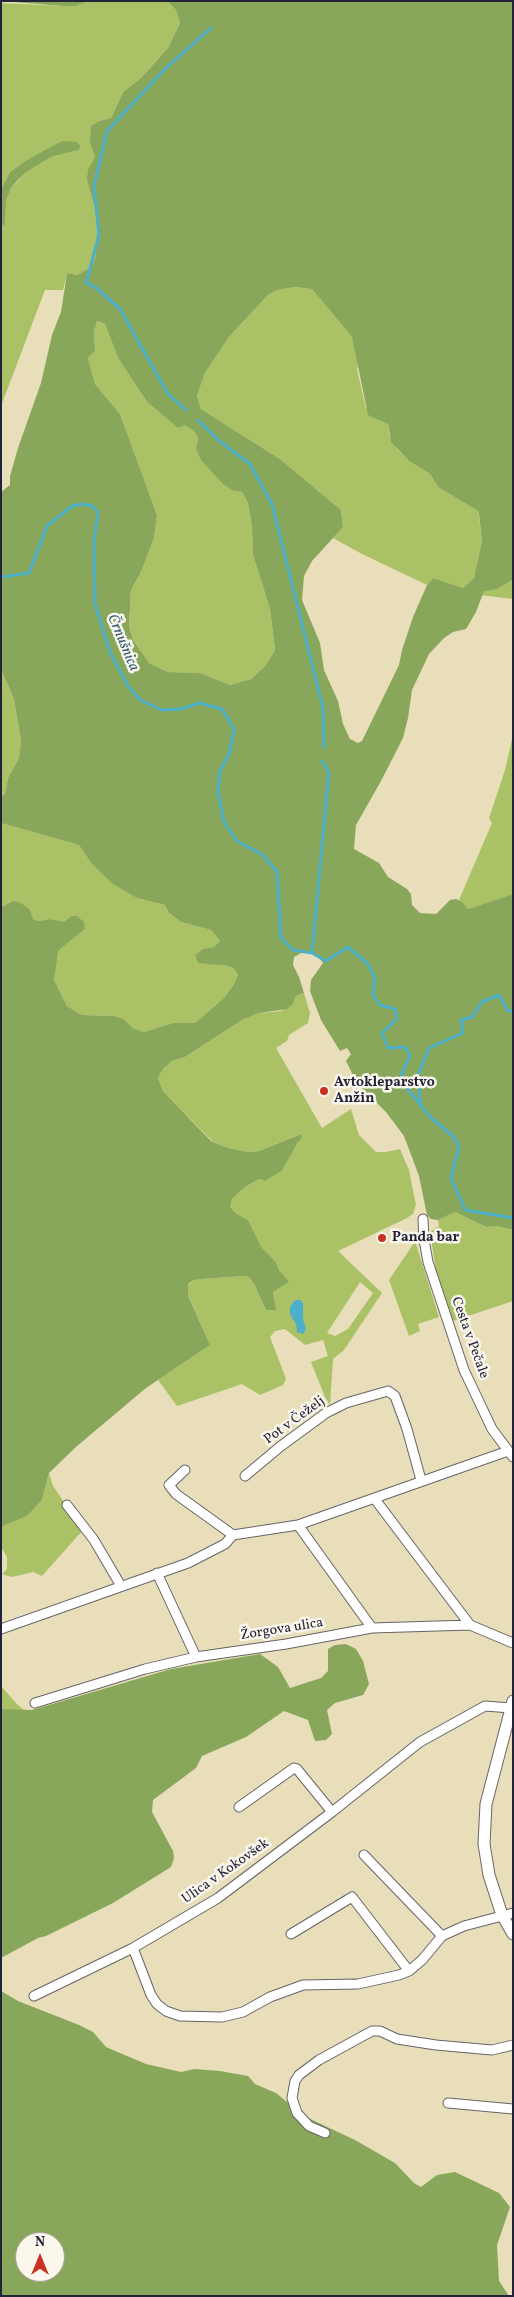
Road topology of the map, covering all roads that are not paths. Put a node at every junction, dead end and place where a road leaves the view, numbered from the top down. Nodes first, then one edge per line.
1 (423, 1220) dead end
2 (510, 1454) edge
3 (186, 1470) dead end
4 (246, 1476) dead end
5 (421, 1480) junction
6 (374, 1498) junction
7 (67, 1505) dead end
8 (298, 1525) junction
9 (233, 1535) junction
10 (157, 1573) junction
11 (121, 1586) junction
12 (470, 1625) junction
13 (1, 1628) edge
14 (372, 1628) junction
15 (513, 1643) edge
16 (196, 1657) junction
17 (35, 1703) dead end
18 (512, 1705) edge
19 (239, 1807) dead end
20 (332, 1812) junction
21 (364, 1855) dead end
22 (507, 1914) edge
23 (291, 1934) dead end
24 (513, 1934) edge
25 (442, 1936) junction
26 (133, 1948) junction
27 (409, 1971) junction
28 (34, 1996) dead end
29 (513, 2046) edge
30 (448, 2102) dead end
31 (513, 2109) edge
32 (326, 2133) dead end

1 - 2 street, Cesta v Pečale
2 - 5 street
3 - 9 street
4 - 5 street, Pot v Čeželj
5 - 6 street
6 - 8 street
6 - 12 street
7 - 11 street
8 - 9 street
8 - 14 street
9 - 10 street
10 - 11 street
10 - 16 street
11 - 13 street
12 - 14 street, Žorgova ulica
12 - 15 street, Žorgova ulica
14 - 16 street, Žorgova ulica
16 - 17 street, Žorgova ulica
18 - 20 street, Ulica v Kokovšek
18 - 22 street
19 - 20 street
20 - 26 street, Ulica v Kokovšek
21 - 25 street
22 - 24 street
22 - 25 street
23 - 27 street
25 - 27 street
26 - 27 street
26 - 28 street, Ulica v Kokovšek
29 - 32 street
30 - 31 street

